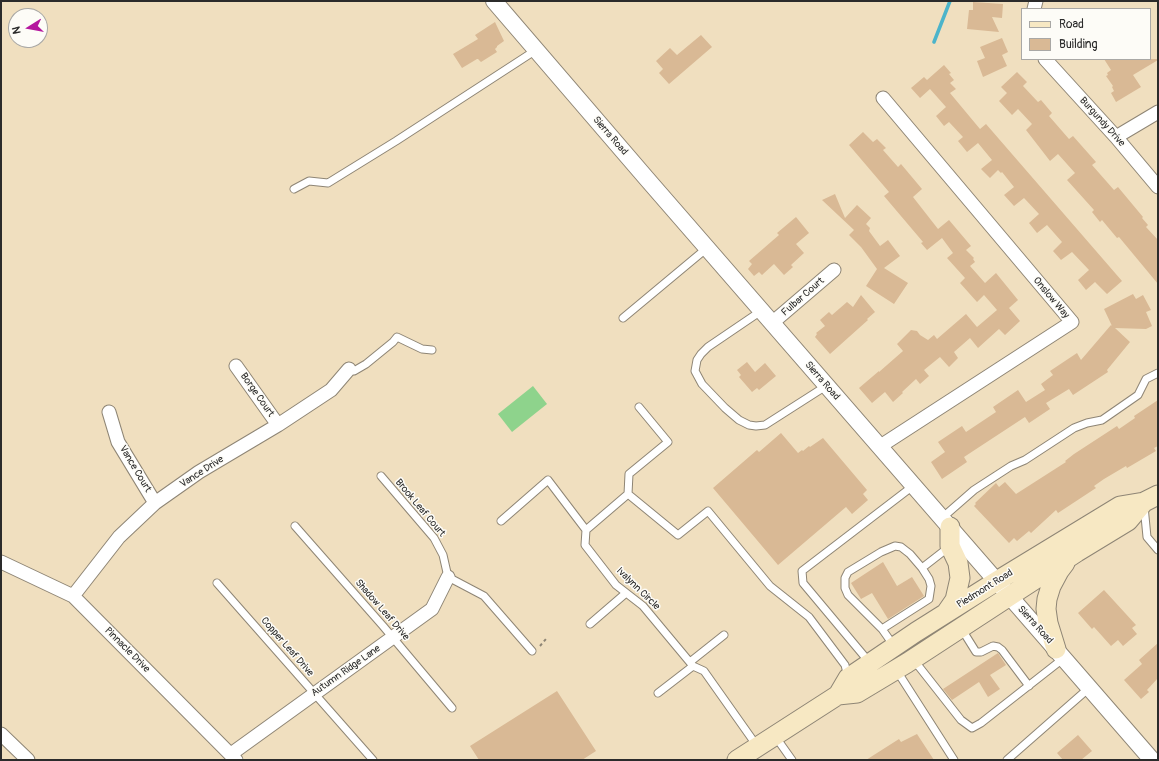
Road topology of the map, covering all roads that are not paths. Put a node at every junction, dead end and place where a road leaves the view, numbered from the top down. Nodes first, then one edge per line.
1 (494, 1) edge
2 (536, 50) junction
3 (1046, 60) edge
4 (883, 98) dead end
5 (1158, 112) edge
6 (1116, 137) junction
7 (1158, 187) edge
8 (294, 189) dead end
9 (707, 248) junction
10 (834, 270) dead end
11 (761, 311) junction
12 (623, 318) dead end
13 (772, 323) junction
14 (432, 350) dead end
15 (236, 366) dead end
16 (349, 369) joint
17 (1158, 373) edge
18 (826, 386) junction
19 (639, 407) dead end
20 (109, 412) dead end
21 (278, 425) junction
22 (879, 447) junction
23 (381, 476) dead end
24 (913, 486) junction
25 (628, 494) junction
26 (1151, 498) edge
27 (156, 503) junction
28 (501, 521) dead end
29 (946, 523) junction
30 (295, 526) dead end
31 (586, 530) junction
32 (950, 546) junction
33 (1158, 550) edge
34 (1071, 556) junction
35 (1, 562) edge
36 (922, 568) junction
37 (448, 577) junction
38 (997, 581) junction
39 (217, 583) dead end
40 (626, 593) junction
41 (73, 596) junction
42 (1009, 597) junction
43 (945, 614) junction
44 (590, 624) dead end
45 (961, 628) junction
46 (882, 629) junction
47 (724, 635) dead end
48 (393, 637) junction
49 (894, 646) junction
50 (532, 651) dead end
51 (1060, 654) junction
52 (913, 659) junction
53 (870, 662) junction
54 (692, 664) junction
55 (896, 669) junction
56 (848, 678) junction
57 (1029, 686) junction
58 (1089, 688) junction
59 (314, 693) junction
60 (658, 693) dead end
61 (838, 695) junction
62 (452, 708) dead end
63 (1, 734) edge
64 (775, 736) junction
65 (757, 747) junction
66 (234, 757) edge
67 (739, 759) edge
68 (28, 760) edge
69 (373, 760) edge
70 (792, 760) edge
71 (954, 760) edge
72 (1006, 760) edge
73 (1152, 760) edge

1 - 2 street, Sierra Road
2 - 8 lane
2 - 9 street, Sierra Road
3 - 6 street, Burgundy Drive
4 - 22 street, Onslow Way
5 - 6 street
6 - 7 street, Burgundy Drive
9 - 11 street, Sierra Road
9 - 12 lane
10 - 13 street, Fulbar Court
11 - 13 street, Sierra Road
11 - 18 lane
13 - 18 street, Sierra Road
14 - 16 lane
15 - 21 street, Borge Court
16 - 21 street, Vance Drive
17 - 29 lane
18 - 22 street, Sierra Road
19 - 25 lane
20 - 27 street, Vance Court
21 - 27 street, Vance Drive
22 - 24 street, Sierra Road
23 - 37 lane, Brook Leaf Court
24 - 29 street, Sierra Road
24 - 53 lane
25 - 31 lane
25 - 56 lane
26 - 33 lane
26 - 34 main road, Piedmont Road
26 - 38 main road, Piedmont Road
27 - 41 street, Vance Drive
28 - 31 lane
29 - 32 main road
29 - 38 street, Sierra Road
30 - 48 lane, Shadow Leaf Drive
31 - 40 lane, Ivalynn Circle
32 - 36 lane
32 - 43 main road
34 - 42 main road, Piedmont Road
34 - 51 main road
35 - 41 street, Pinnacle Drive
36 - 46 lane
36 - 46 lane
37 - 48 street, Autumn Ridge Lane
37 - 50 lane
38 - 42 street, Sierra Road
38 - 43 main road, Piedmont Road
39 - 59 lane, Copper Leaf Drive
40 - 44 lane
40 - 54 lane, Ivalynn Circle
41 - 66 street, Pinnacle Drive
42 - 45 main road, Piedmont Road
42 - 51 street, Sierra Road
43 - 49 main road, Piedmont Road
45 - 52 main road, Piedmont Road
45 - 57 lane
46 - 49 lane
47 - 54 lane
48 - 59 street, Autumn Ridge Lane
48 - 62 lane, Shadow Leaf Drive
49 - 53 main road, Piedmont Road
51 - 57 lane
51 - 58 street, Sierra Road
52 - 55 main road, Piedmont Road
52 - 57 lane
53 - 56 main road, Piedmont Road
54 - 60 lane
54 - 65 lane, Ivalynn Circle
55 - 61 main road, Piedmont Road
55 - 71 lane
56 - 61 main road, Piedmont Road
58 - 72 lane
58 - 73 street, Sierra Road
59 - 66 street, Autumn Ridge Lane
59 - 69 lane, Copper Leaf Drive
61 - 64 main road, Piedmont Road
63 - 68 street
64 - 65 main road, Piedmont Road
64 - 70 lane
65 - 67 main road, Piedmont Road

